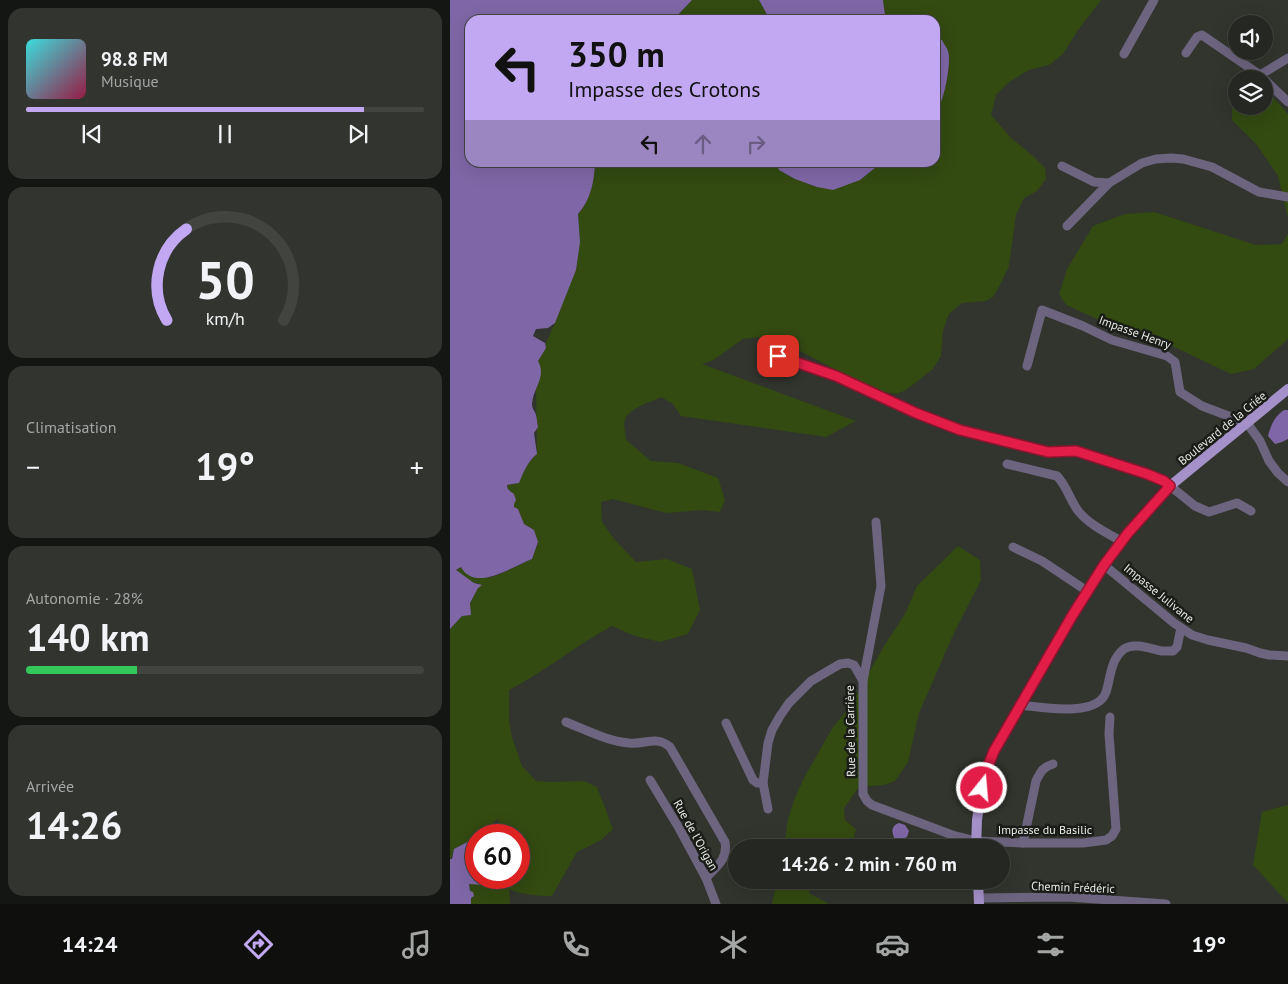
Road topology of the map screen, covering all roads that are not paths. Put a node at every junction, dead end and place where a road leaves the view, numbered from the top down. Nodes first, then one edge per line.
1 (1154, 0) edge
2 (1186, 52) dead end
3 (1124, 54) dead end
4 (1288, 58) edge
5 (1253, 70) edge
6 (1268, 70) edge
7 (1273, 88) edge
8 (1288, 102) edge
9 (1062, 166) dead end
10 (1109, 183) junction
11 (1288, 197) edge
12 (1067, 226) dead end
13 (778, 356) dead end
14 (1027, 366) dead end
15 (1287, 393) edge
16 (1247, 423) junction
17 (1007, 464) dead end
18 (1288, 482) edge
19 (1170, 486) junction
20 (1252, 511) dead end
21 (876, 522) dead end
22 (1121, 541) junction
23 (1013, 547) dead end
24 (1104, 565) junction
25 (1087, 591) junction
26 (1182, 628) junction
27 (1288, 656) edge
28 (863, 681) junction
29 (1020, 705) junction
30 (1110, 717) dead end
31 (566, 722) dead end
32 (726, 723) dead end
33 (1053, 764) dead end
34 (650, 780) dead end
35 (763, 783) junction
36 (768, 809) dead end
37 (963, 839) edge
38 (976, 839) edge
39 (1010, 844) edge
40 (1023, 844) junction
41 (706, 878) junction
42 (979, 901) edge
43 (716, 904) edge
44 (1166, 904) edge

1 - 3 street
2 - 5 street
4 - 6 street
7 - 8 street
9 - 10 street
10 - 11 street
10 - 12 street
13 - 19 street
14 - 16 street, Impasse Henry
15 - 16 main road, Boulevard de la Criée
16 - 18 street
16 - 19 main road, Boulevard de la Criée
17 - 22 street
19 - 20 street
19 - 22 main road, Boulevard de la Criée
21 - 28 street
22 - 24 main road, Boulevard de la Criée
23 - 25 street
24 - 25 main road, Boulevard de la Criée
24 - 26 street, Impasse Julivane
25 - 29 main road, Boulevard de la Criée
26 - 27 street, Impasse Julivane
26 - 29 street
28 - 35 street, Rue de la Carrière
28 - 37 street, Rue de la Carrière
29 - 38 main road, Boulevard de la Criée
30 - 40 street, Impasse du Basilic
31 - 41 street
32 - 35 street
33 - 40 street
34 - 41 street, Rue de l'Origan
35 - 36 street
39 - 40 street, Impasse du Basilic
41 - 43 street, Rue de l'Origan
42 - 44 street, Chemin Frédéric

